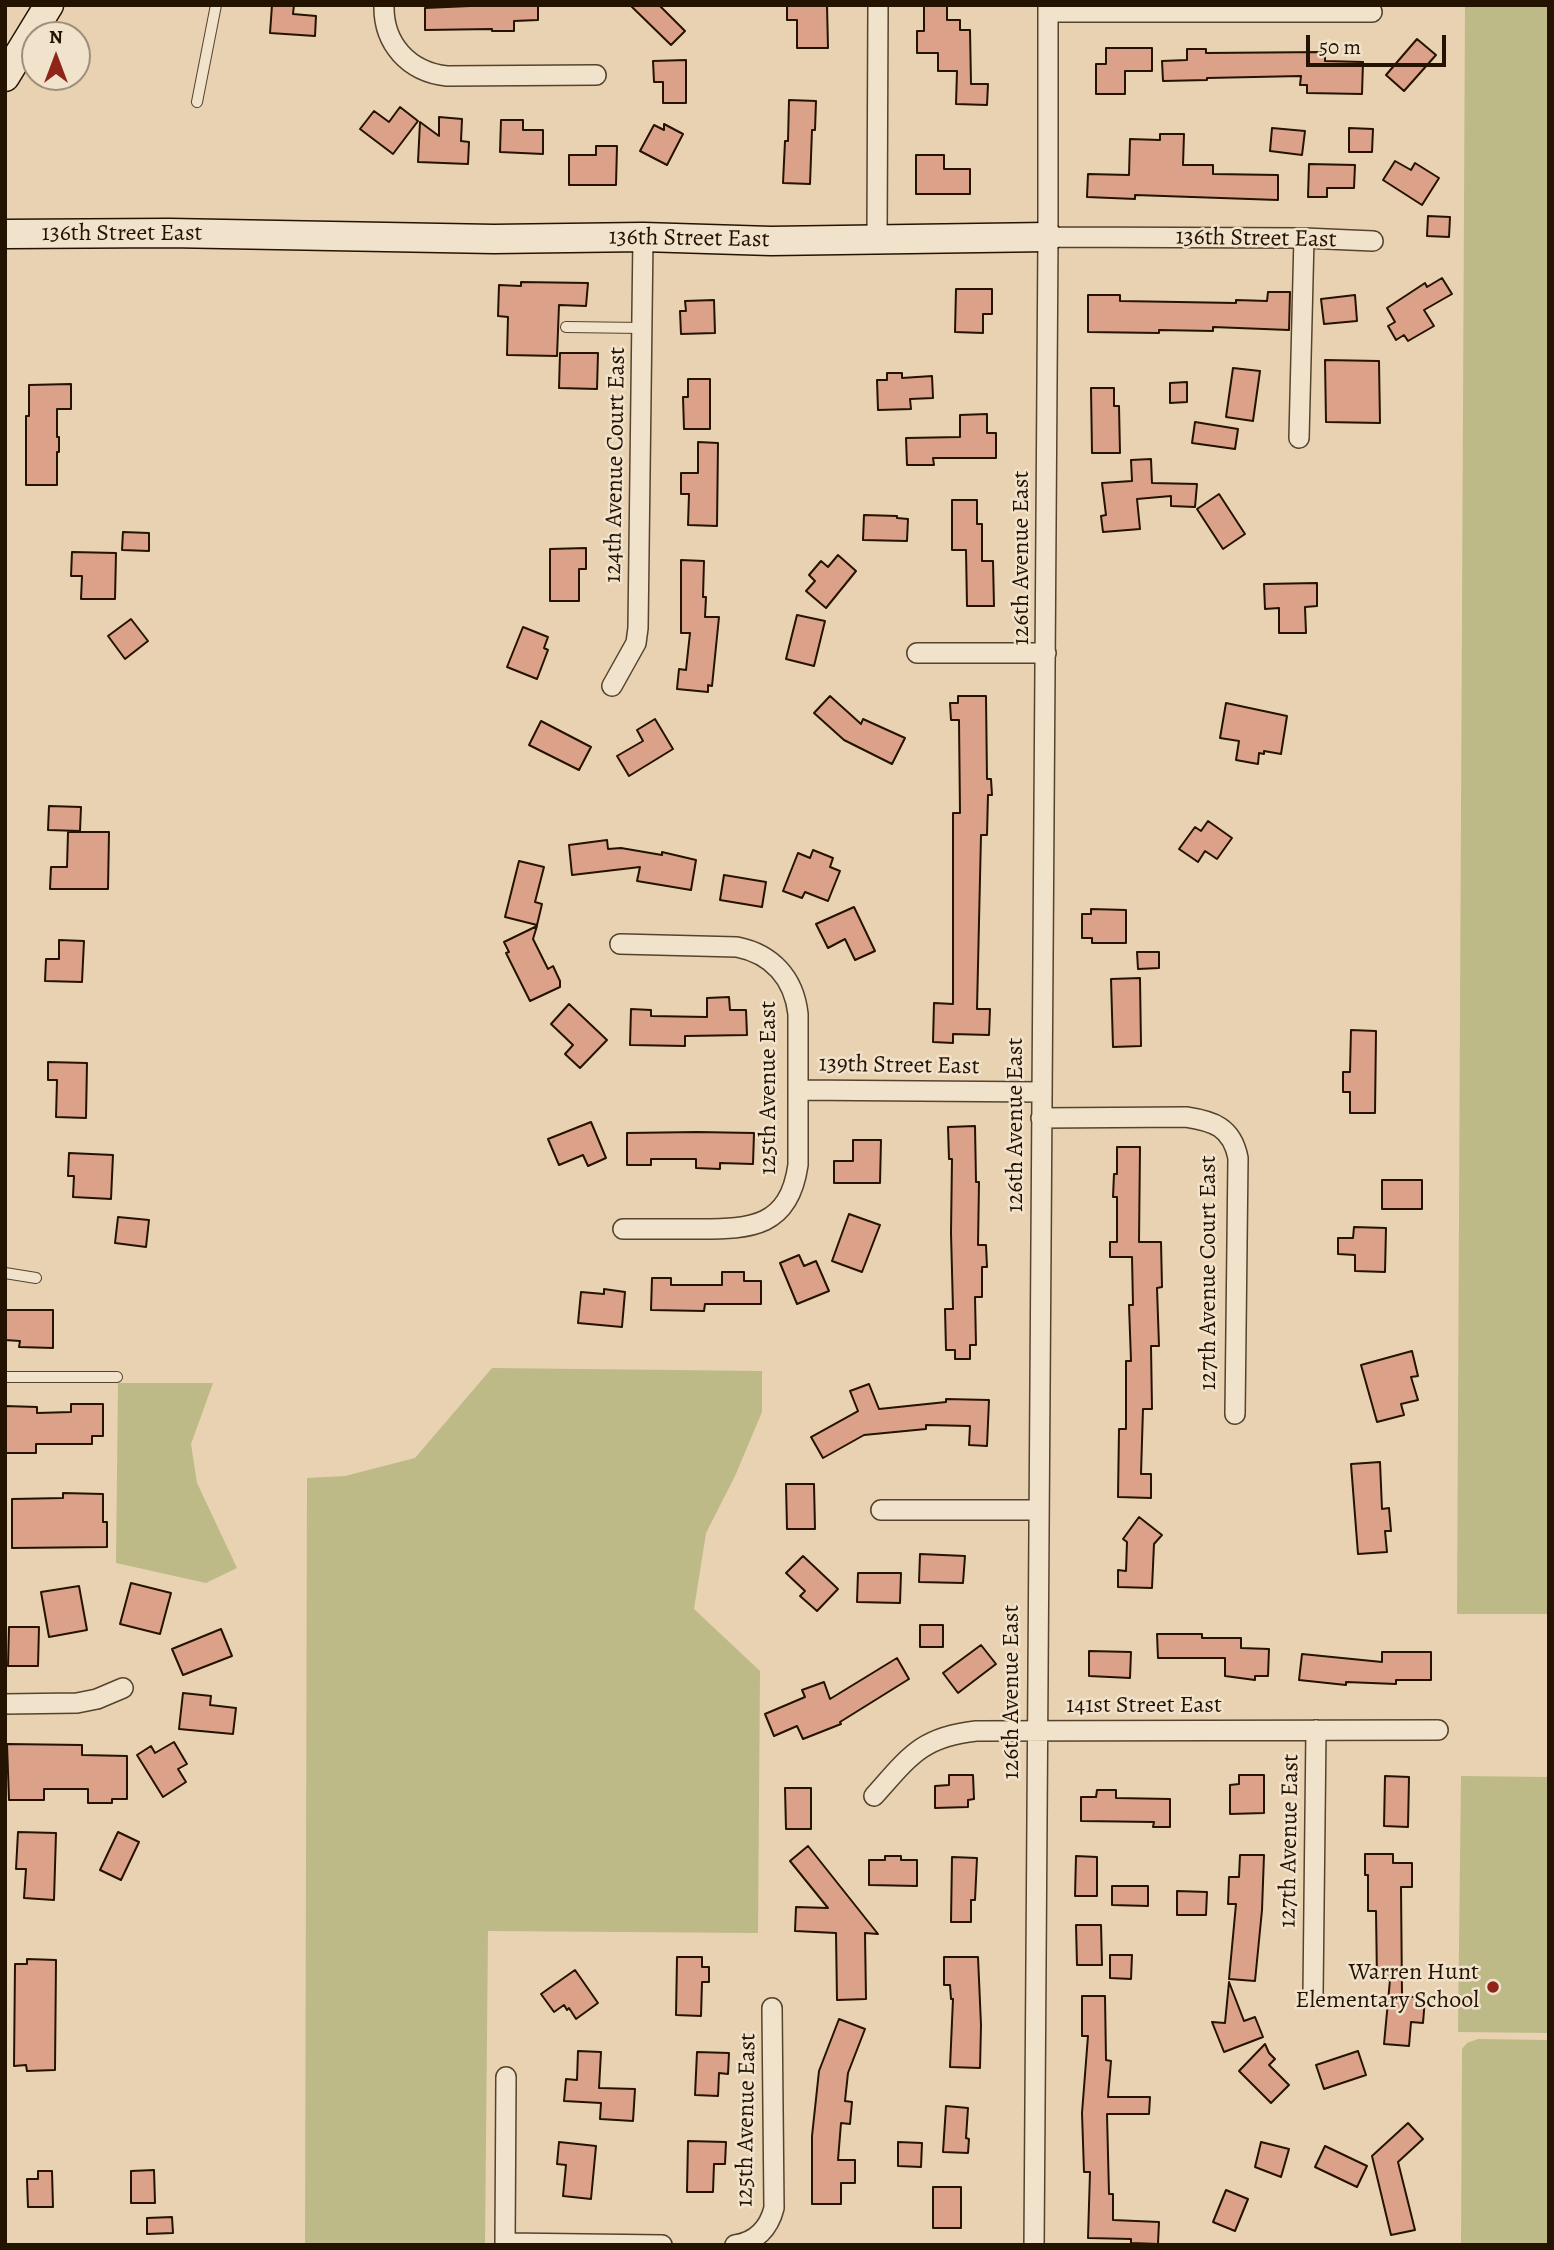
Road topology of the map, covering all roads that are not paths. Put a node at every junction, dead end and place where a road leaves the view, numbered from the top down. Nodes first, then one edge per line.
1 (49, 5) edge
2 (216, 5) edge
3 (384, 5) edge
4 (878, 5) edge
5 (1048, 8) edge
6 (1372, 12) dead end
7 (596, 75) dead end
8 (5, 77) edge
9 (197, 102) dead end
10 (5, 234) edge
11 (643, 237) junction
12 (1048, 237) junction
13 (877, 238) junction
14 (1304, 238) junction
15 (1373, 241) dead end
16 (566, 327) dead end
17 (642, 328) junction
18 (1299, 438) dead end
19 (917, 653) dead end
20 (1046, 653) junction
21 (612, 686) dead end
22 (620, 944) dead end
23 (799, 1090) junction
24 (1041, 1092) junction
25 (1041, 1118) junction
26 (623, 1228) dead end
27 (5, 1273) edge
28 (36, 1278) dead end
29 (5, 1377) edge
30 (117, 1377) dead end
31 (1235, 1414) dead end
32 (881, 1510) dead end
33 (1038, 1510) junction
34 (123, 1688) dead end
35 (5, 1704) edge
36 (1316, 1730) junction
37 (1438, 1730) dead end
38 (1037, 1731) junction
39 (874, 1796) dead end
40 (1313, 1994) dead end
41 (772, 2008) dead end
42 (506, 2077) dead end
43 (505, 2244) edge
44 (662, 2245) edge
45 (735, 2245) edge
46 (1034, 2245) edge

1 - 8 street
2 - 9 lane
3 - 7 street
4 - 13 street
5 - 6 street
5 - 12 street, 126th Avenue East
10 - 11 street, 136th Street East
11 - 13 street, 136th Street East
11 - 17 street, 124th Avenue Court East
12 - 13 street, 136th Street East
12 - 14 street, 136th Street East
12 - 20 street, 126th Avenue East
14 - 15 street, 136th Street East
14 - 18 street
16 - 17 lane
17 - 21 street, 124th Avenue Court East
19 - 20 street
20 - 24 street, 126th Avenue East
22 - 23 street, 125th Avenue East
23 - 24 street, 139th Street East
23 - 26 street, 125th Avenue East
24 - 25 street, 126th Avenue East
25 - 31 street, 127th Avenue Court East
25 - 33 street, 126th Avenue East
27 - 28 lane
29 - 30 lane
32 - 33 street
33 - 38 street, 126th Avenue East
34 - 35 street
36 - 37 street, 141st Street East
36 - 38 street, 141st Street East
36 - 40 street, 127th Avenue East
38 - 39 street, 141st Street East
38 - 46 street, 126th Avenue East
41 - 45 street, 125th Avenue East
42 - 43 street
43 - 44 street

